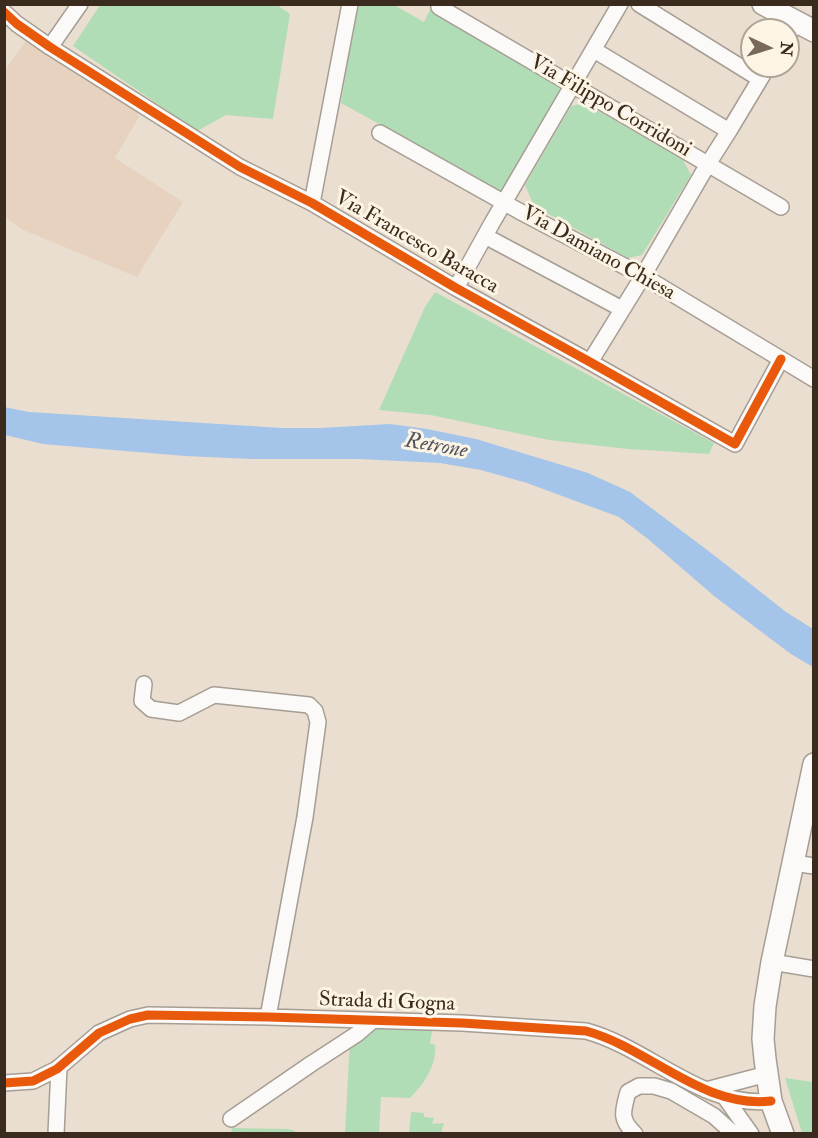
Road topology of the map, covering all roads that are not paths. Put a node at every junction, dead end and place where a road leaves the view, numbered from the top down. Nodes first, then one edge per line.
1 (80, 4) edge
2 (350, 4) edge
3 (620, 4) edge
4 (639, 4) edge
5 (763, 4) edge
6 (440, 6) edge
7 (4, 12) edge
8 (782, 18) edge
9 (50, 47) junction
10 (594, 50) junction
11 (740, 60) edge
12 (761, 78) edge
13 (573, 85) junction
14 (729, 131) junction
15 (380, 133) dead end
16 (708, 164) junction
17 (312, 203) junction
18 (505, 203) junction
19 (781, 207) dead end
20 (484, 236) junction
21 (643, 276) junction
22 (456, 288) junction
23 (622, 309) junction
24 (781, 359) junction
25 (590, 362) junction
26 (813, 380) edge
27 (144, 684) dead end
28 (812, 776) edge
29 (803, 865) edge
30 (772, 962) junction
31 (813, 969) edge
32 (268, 1017) junction
33 (372, 1020) junction
34 (59, 1067) junction
35 (767, 1074) junction
36 (4, 1083) edge
37 (724, 1090) junction
38 (771, 1101) junction
39 (231, 1119) dead end
40 (56, 1134) edge
41 (635, 1134) edge
42 (734, 1134) edge
43 (751, 1134) edge
44 (783, 1134) edge

1 - 9 street
2 - 17 street
3 - 10 street
4 - 11 street
5 - 8 street
6 - 13 street, Via Filippo Corridoni
7 - 9 street, Via Francesco Baracca
9 - 17 street, Via Francesco Baracca
10 - 13 street
10 - 14 street
12 - 14 street
13 - 16 street, Via Filippo Corridoni
13 - 18 street
14 - 16 street
15 - 18 street, Via Damiano Chiesa
16 - 19 street, Via Filippo Corridoni
16 - 21 street
17 - 22 street, Via Francesco Baracca
18 - 20 street
18 - 21 street, Via Damiano Chiesa
20 - 22 street
20 - 23 street
21 - 23 street
21 - 24 street, Via Damiano Chiesa
22 - 25 street, Via Francesco Baracca
23 - 25 street
24 - 25 street, Via Francesco Baracca
24 - 26 street, Via Damiano Chiesa
27 - 32 street
28 - 29 street
29 - 30 street
30 - 31 street
30 - 35 street
32 - 33 street, Strada di Gogna
32 - 34 street, Strada di Gogna
33 - 37 street, Strada di Gogna
33 - 39 street, Strada di Gogna
34 - 36 street, Strada di Gogna
34 - 40 street
35 - 37 street, Strada di Gogna
35 - 38 street
37 - 38 street, Strada di Gogna
37 - 43 street
38 - 44 street
41 - 42 street

